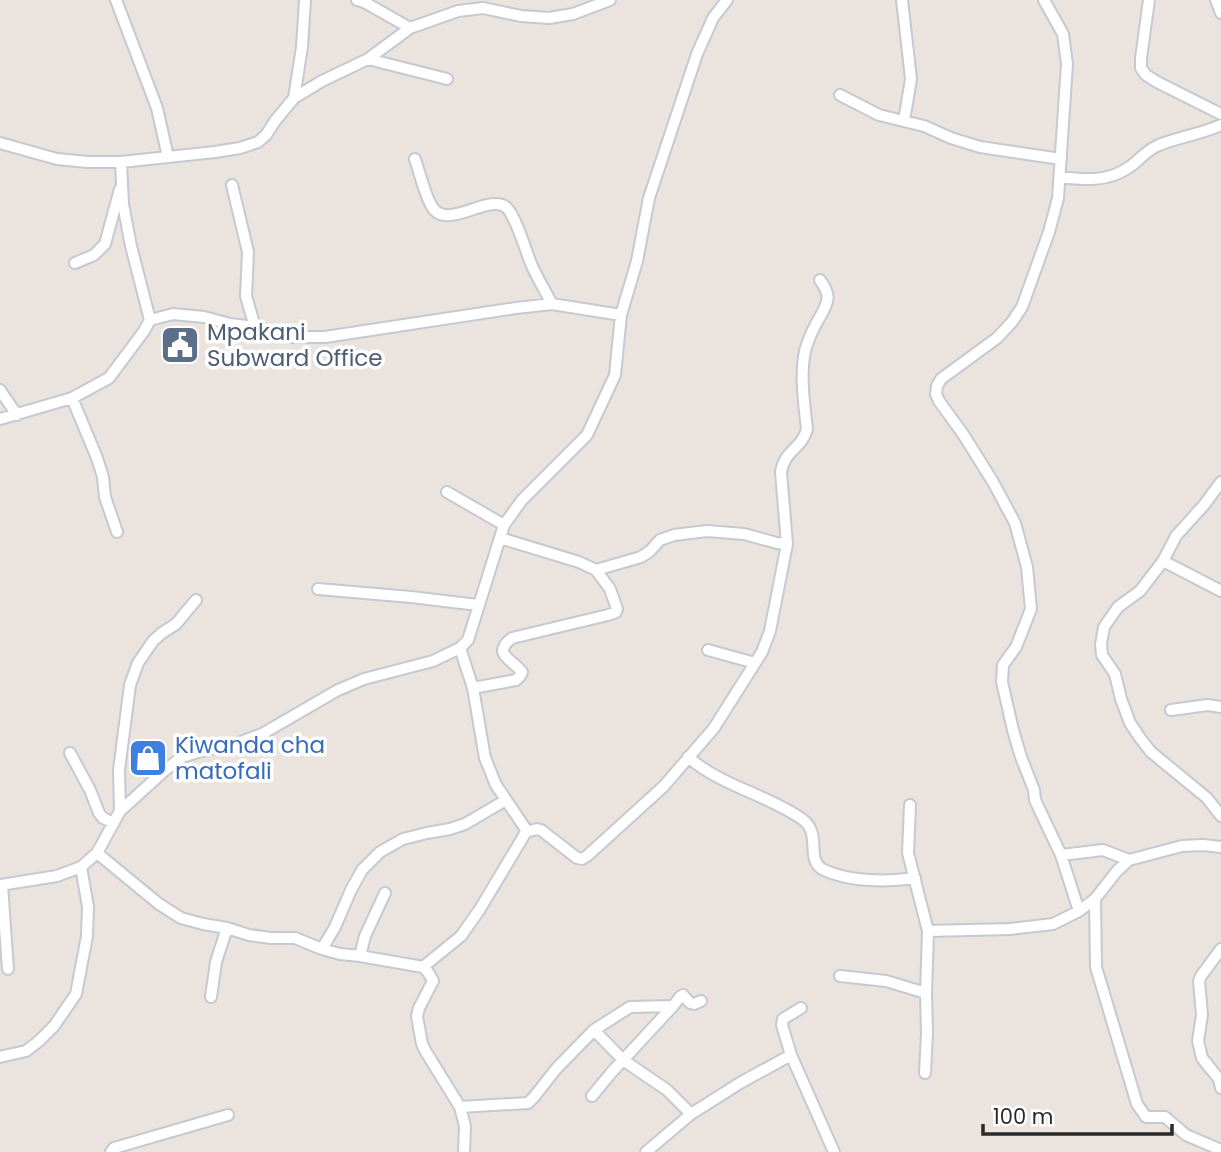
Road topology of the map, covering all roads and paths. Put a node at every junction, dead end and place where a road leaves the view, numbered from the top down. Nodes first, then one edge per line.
1 (117, 0) edge
2 (305, 0) edge
3 (357, 0) edge
4 (610, 0) edge
5 (727, 0) edge
6 (902, 0) edge
7 (1044, 0) edge
8 (1149, 0) edge
9 (1216, 0) edge
10 (1221, 13) edge
11 (410, 28) junction
12 (368, 59) junction
13 (447, 79) dead end
14 (840, 95) dead end
15 (294, 98) junction
16 (1221, 114) edge
17 (904, 121) junction
18 (1221, 125) edge
19 (0, 143) edge
20 (168, 157) junction
21 (415, 159) dead end
22 (1060, 159) junction
23 (121, 162) junction
24 (1060, 177) junction
25 (122, 183) junction
26 (232, 185) dead end
27 (75, 263) dead end
28 (820, 280) dead end
29 (552, 304) junction
30 (621, 315) junction
31 (149, 320) junction
32 (254, 327) junction
33 (0, 390) edge
34 (72, 398) junction
35 (17, 415) junction
36 (0, 419) edge
37 (1221, 482) edge
38 (447, 492) dead end
39 (505, 525) junction
40 (117, 532) dead end
41 (500, 538) junction
42 (787, 544) junction
43 (1163, 561) junction
44 (596, 570) junction
45 (318, 589) dead end
46 (1221, 591) edge
47 (196, 600) dead end
48 (478, 605) junction
49 (460, 648) junction
50 (708, 650) dead end
51 (755, 663) junction
52 (473, 688) junction
53 (1221, 707) edge
54 (1171, 709) dead end
55 (70, 753) dead end
56 (688, 757) junction
57 (506, 800) junction
58 (910, 805) dead end
59 (120, 811) junction
60 (1221, 816) edge
61 (114, 823) junction
62 (526, 832) junction
63 (1221, 847) edge
64 (97, 853) junction
65 (1060, 855) junction
66 (1129, 860) junction
67 (81, 867) junction
68 (915, 878) junction
69 (1, 885) edge
70 (386, 892) dead end
71 (1095, 899) junction
72 (1079, 911) junction
73 (227, 928) junction
74 (928, 931) junction
75 (1221, 948) edge
76 (322, 949) junction
77 (360, 956) junction
78 (424, 967) junction
79 (8, 969) dead end
80 (841, 976) dead end
81 (926, 993) junction
82 (211, 997) dead end
83 (701, 1001) dead end
84 (673, 1006) junction
85 (801, 1008) dead end
86 (594, 1030) junction
87 (791, 1055) junction
88 (0, 1057) edge
89 (623, 1060) junction
90 (925, 1073) dead end
91 (1221, 1088) edge
92 (592, 1096) dead end
93 (460, 1107) junction
94 (691, 1114) junction
95 (228, 1115) dead end
96 (1221, 1150) edge
97 (111, 1152) edge
98 (464, 1152) edge
99 (646, 1152) edge
100 (834, 1152) edge

1 - 20 street
2 - 15 street
3 - 11 street
4 - 11 street
5 - 30 street
6 - 17 street
7 - 22 street
8 - 16 street
9 - 10 street
11 - 12 street
12 - 13 street
12 - 15 street
14 - 17 street
15 - 20 street
17 - 22 street
18 - 24 street
19 - 23 street
20 - 23 street
21 - 29 street
22 - 24 street
23 - 25 street
24 - 65 street
25 - 27 street
25 - 31 street
26 - 32 street
28 - 42 street
29 - 30 street
29 - 32 street
30 - 39 street
31 - 32 street
31 - 34 street
33 - 35 street
34 - 35 street
34 - 40 street
35 - 36 street
37 - 43 street
38 - 39 street
39 - 41 street
41 - 44 street
41 - 48 street
42 - 44 street
42 - 51 street
43 - 46 street
43 - 60 street
44 - 52 street
45 - 48 street
47 - 59 street
48 - 49 street
49 - 52 street
49 - 59 street
50 - 51 street
51 - 56 street
52 - 57 street
53 - 54 street
55 - 61 street
56 - 62 street
56 - 68 street
57 - 62 street
57 - 76 street
58 - 68 street
59 - 61 street
61 - 64 street
62 - 78 street
63 - 66 street
64 - 67 street
64 - 73 street
65 - 66 street
65 - 72 street
66 - 71 street
67 - 69 street
67 - 88 street
68 - 74 street
69 - 79 street
70 - 77 street
71 - 72 street
71 - 96 street
72 - 74 street
73 - 76 street
73 - 82 street
74 - 81 street
75 - 91 street
76 - 77 street
77 - 78 street
78 - 93 street
80 - 81 street
81 - 90 street
83 - 84 street
84 - 86 street
84 - 89 street
85 - 87 street
86 - 89 street
86 - 93 street
87 - 94 street
87 - 100 street
89 - 92 street
89 - 94 street
93 - 98 street
94 - 99 street
95 - 97 street

